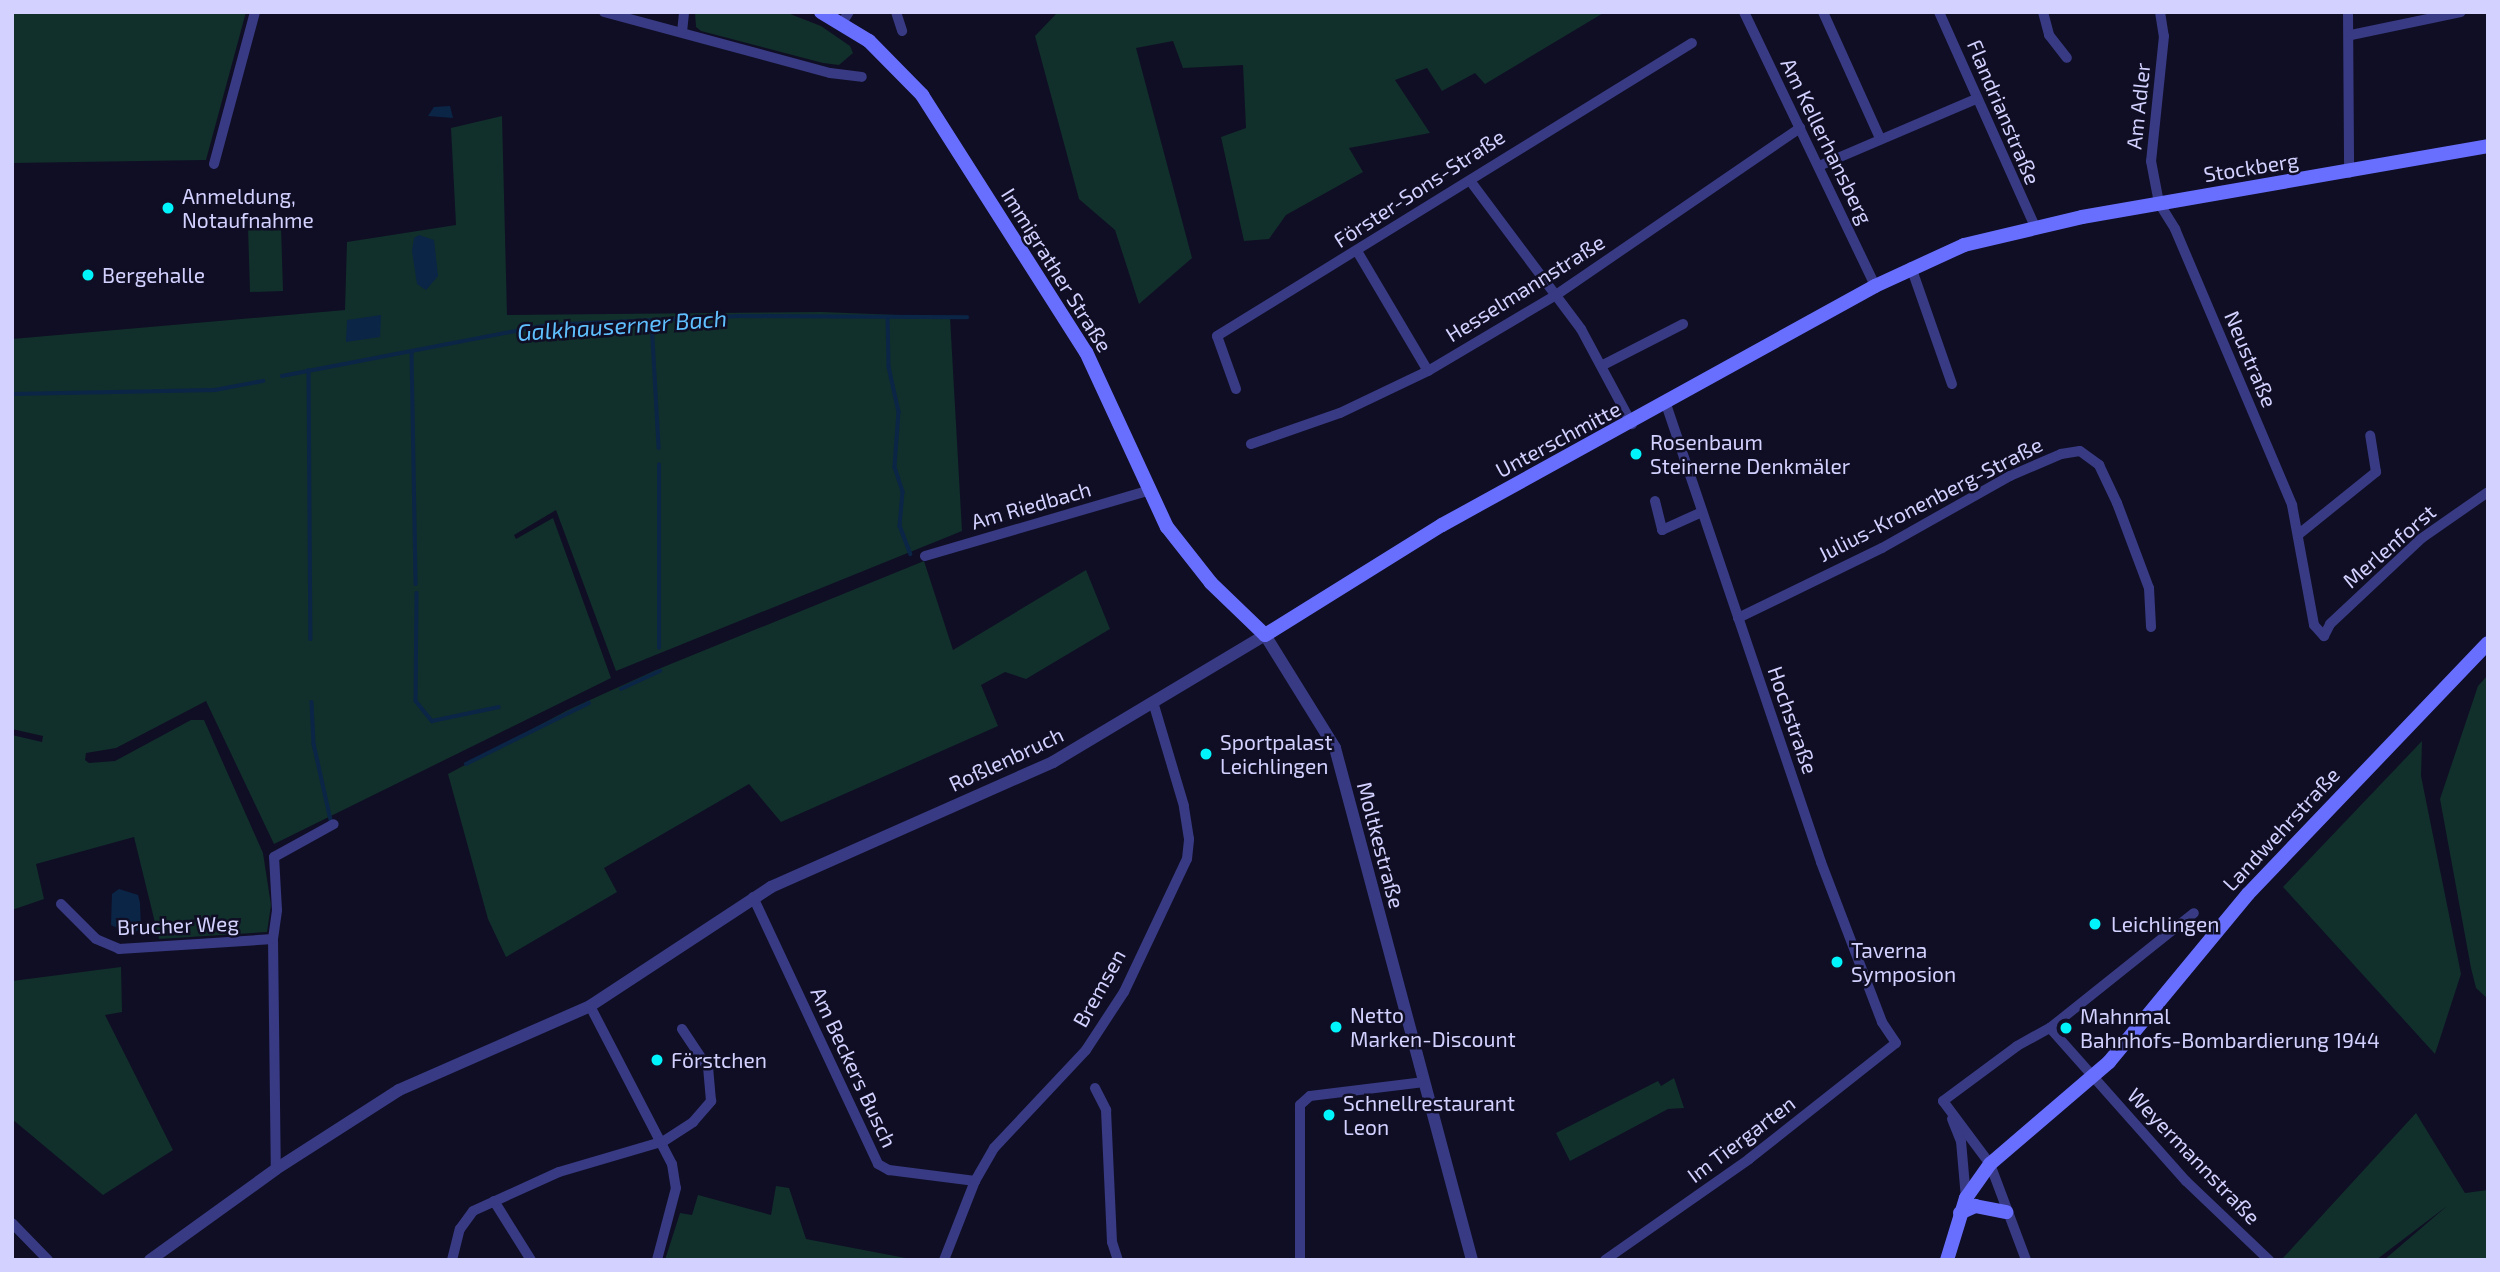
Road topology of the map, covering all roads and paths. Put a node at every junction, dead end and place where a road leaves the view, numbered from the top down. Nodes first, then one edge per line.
1 (255, 12) edge
2 (604, 12) edge
3 (684, 12) edge
4 (821, 12) edge
5 (896, 12) edge
6 (1744, 12) edge
7 (1823, 12) edge
8 (1938, 12) edge
9 (2043, 12) edge
10 (2160, 12) edge
11 (2348, 12) edge
12 (2461, 12) edge
13 (846, 18) edge
14 (902, 31) dead end
15 (682, 32) junction
16 (2351, 35) junction
17 (1692, 43) dead end
18 (2067, 58) dead end
19 (862, 77) dead end
20 (1976, 99) junction
21 (1800, 128) junction
22 (1881, 138) junction
23 (2488, 146) edge
24 (214, 164) dead end
25 (1819, 166) junction
26 (2348, 173) junction
27 (1471, 182) junction
28 (2160, 203) junction
29 (2035, 227) junction
30 (1357, 251) junction
31 (1911, 267) junction
32 (1875, 286) junction
33 (1556, 295) junction
34 (1683, 324) dead end
35 (1603, 365) junction
36 (1428, 371) junction
37 (1952, 384) dead end
38 (1236, 390) dead end
39 (1666, 404) junction
40 (1632, 424) junction
41 (2370, 435) dead end
42 (1251, 444) dead end
43 (1147, 491) junction
44 (2488, 492) edge
45 (1655, 501) dead end
46 (1702, 512) junction
47 (2299, 534) junction
48 (925, 556) dead end
49 (1738, 618) junction
50 (2151, 627) dead end
51 (1265, 635) junction
52 (2324, 636) joint
53 (2488, 643) edge
54 (1153, 702) junction
55 (334, 824) dead end
56 (753, 897) junction
57 (61, 904) dead end
58 (2194, 913) dead end
59 (273, 939) junction
60 (590, 1006) junction
61 (2050, 1028) junction
62 (682, 1029) dead end
63 (1896, 1043) joint
64 (2093, 1077) junction
65 (1424, 1082) junction
66 (1095, 1088) dead end
67 (1943, 1101) junction
68 (664, 1141) junction
69 (1990, 1164) junction
70 (276, 1169) junction
71 (975, 1181) junction
72 (1966, 1198) junction
73 (494, 1201) junction
74 (2006, 1212) junction
75 (1960, 1213) junction
76 (12, 1223) edge
77 (48, 1260) edge
78 (150, 1260) edge
79 (452, 1260) edge
80 (531, 1260) edge
81 (657, 1260) edge
82 (944, 1260) edge
83 (1118, 1260) edge
84 (1300, 1260) edge
85 (1472, 1260) edge
86 (1605, 1260) edge
87 (1947, 1260) edge
88 (2026, 1260) edge
89 (2269, 1260) edge

1 - 24 street
2 - 15 street
3 - 15 street
4 - 13 main road, Immigrather Straße
5 - 14 street
6 - 21 street, Am Kellerhansberg
7 - 22 street
8 - 20 street, Flandrianstraße
9 - 18 street
10 - 28 street, Am Adler
11 - 16 street
12 - 16 street
13 - 43 main road, Immigrather Straße
15 - 19 street
16 - 26 street
17 - 27 street, Förster-Sons-Straße
20 - 22 street
20 - 29 street, Flandrianstraße
21 - 25 street, Am Kellerhansberg
21 - 33 street, Hesselmannstraße
22 - 25 street
23 - 26 main road, Stockberg
25 - 32 street, Am Kellerhansberg
26 - 28 main road, Stockberg
27 - 30 street, Förster-Sons-Straße
27 - 33 street
28 - 29 main road
28 - 47 street, Neustraße
29 - 31 main road
30 - 36 street
30 - 38 street, Förster-Sons-Straße
31 - 32 main road
31 - 37 street
32 - 39 main road, Unterschmitte
33 - 35 street
33 - 36 street, Hesselmannstraße
34 - 35 street
35 - 40 street
36 - 42 street, Hesselmannstraße
39 - 40 main road, Unterschmitte
39 - 46 street, Hochstraße
40 - 51 main road, Unterschmitte
41 - 47 street
43 - 48 street, Am Riedbach
43 - 51 main road, Immigrather Straße
44 - 52 street, Merlenforst
45 - 46 street
46 - 49 street, Hochstraße
47 - 52 street, Neustraße
49 - 50 street, Julius-Kronenberg-Straße
49 - 63 street, Hochstraße
51 - 54 street, Roßlenbruch
51 - 65 street, Moltkestraße
53 - 64 main road, Landwehrstraße
54 - 56 street, Roßlenbruch
54 - 71 street, Bremsen
55 - 59 street
56 - 60 street
56 - 71 street, Am Beckers Busch
57 - 59 street, Brucher Weg
58 - 61 street
59 - 70 street
60 - 68 street
60 - 70 street
61 - 64 street, Weyermannstraße
61 - 67 street
62 - 68 street
63 - 86 street, Im Tiergarten
64 - 69 main road, Landwehrstraße
64 - 89 street, Weyermannstraße
65 - 84 street
65 - 85 street, Moltkestraße
66 - 83 street
67 - 69 street
67 - 72 street
68 - 73 street
68 - 81 street
69 - 72 main road, Landwehrstraße
69 - 74 street
70 - 78 street
71 - 82 street, Bremsen
72 - 75 main road, Landwehrstraße
73 - 79 street
73 - 80 street
74 - 75 main road
74 - 88 street
75 - 87 main road, Landwehrstraße
76 - 77 street

